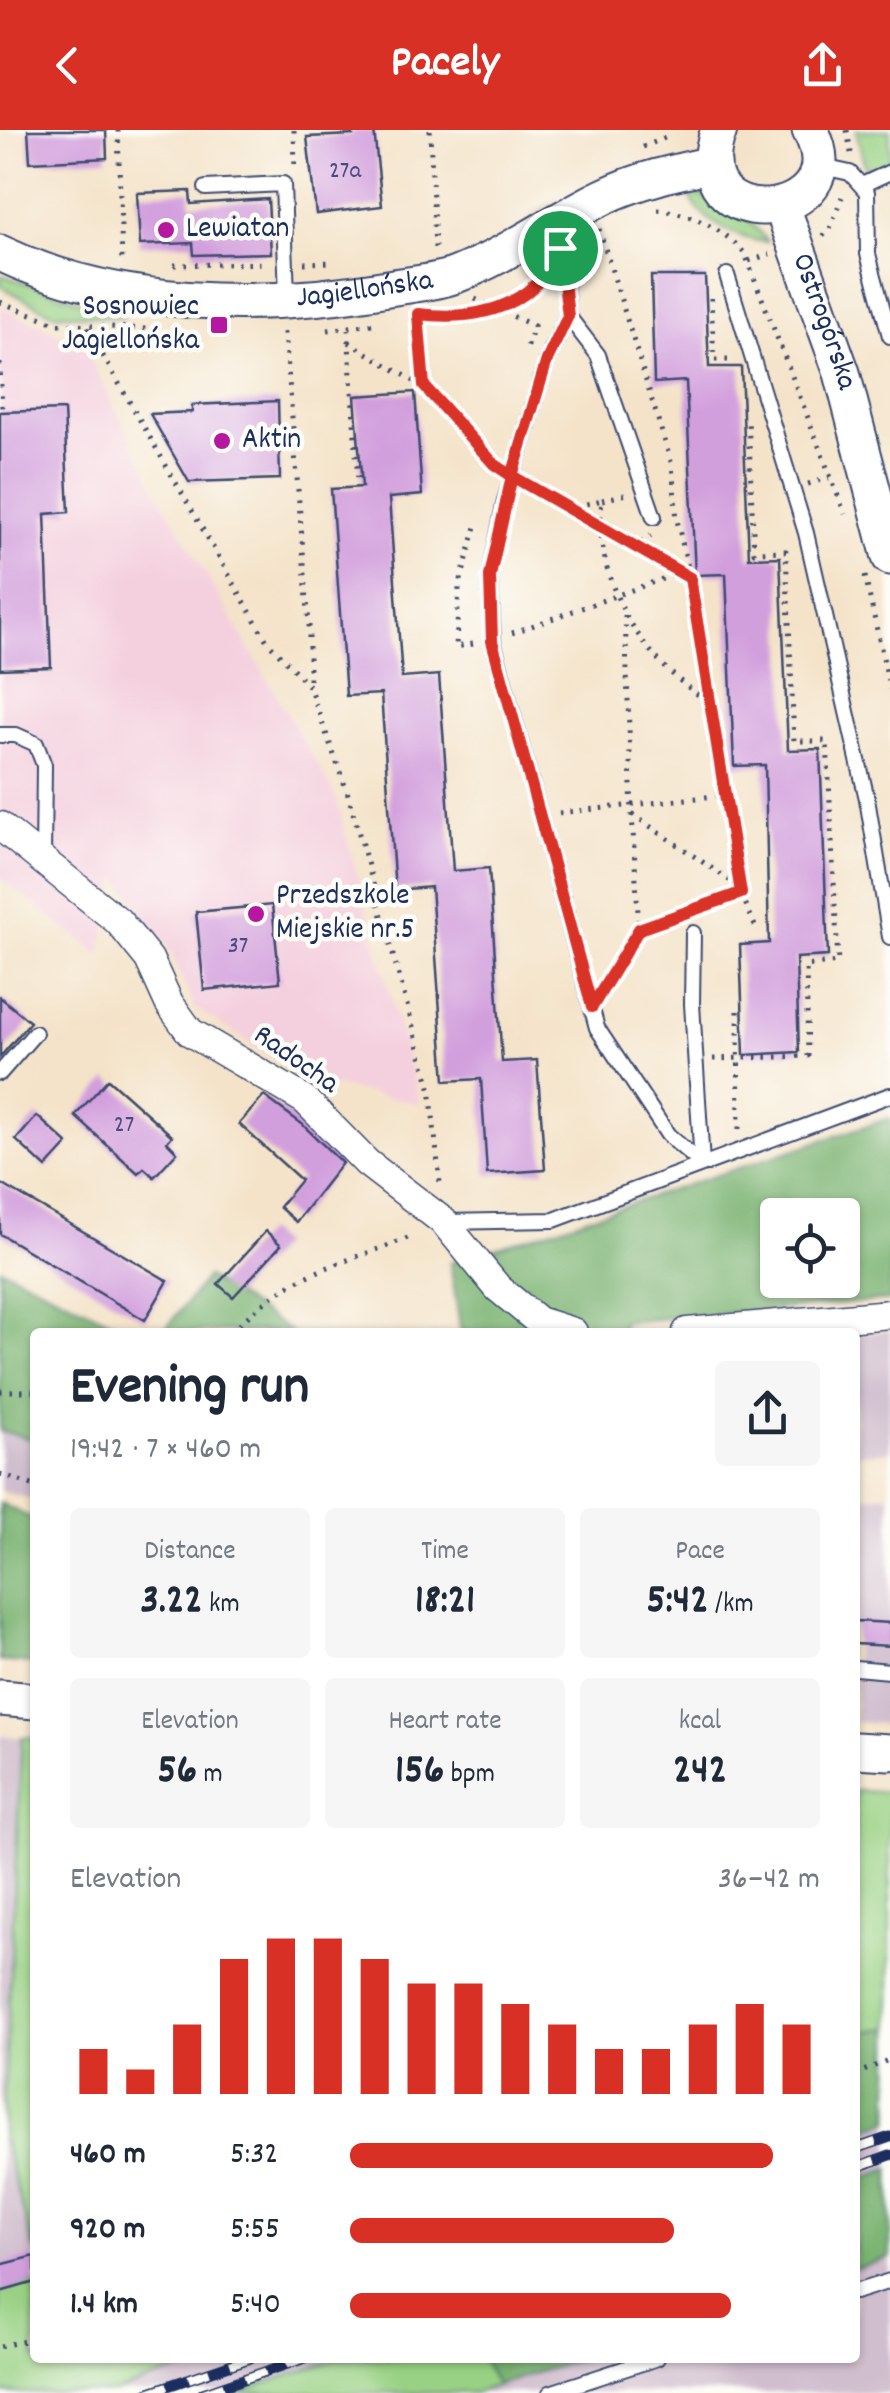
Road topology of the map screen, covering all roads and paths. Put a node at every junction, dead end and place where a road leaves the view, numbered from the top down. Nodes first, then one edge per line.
1 (118, 130) edge
2 (294, 130) edge
3 (430, 130) edge
4 (810, 130) edge
5 (716, 147) edge
6 (818, 166) junction
7 (890, 172) edge
8 (283, 184) junction
9 (864, 184) junction
10 (206, 188) dead end
11 (782, 207) junction
12 (676, 211) dead end
13 (598, 226) dead end
14 (556, 237) junction
15 (435, 252) dead end
16 (0, 254) edge
17 (349, 262) dead end
18 (106, 263) dead end
19 (172, 265) dead end
20 (139, 266) dead end
21 (122, 267) junction
22 (727, 274) joint
23 (467, 295) dead end
24 (286, 297) junction
25 (497, 311) junction
26 (568, 316) junction
27 (87, 328) dead end
28 (348, 328) dead end
29 (890, 336) edge
30 (349, 342) junction
31 (524, 360) dead end
32 (745, 361) dead end
33 (0, 362) edge
34 (424, 386) junction
35 (747, 399) dead end
36 (2, 412) edge
37 (499, 446) dead end
38 (494, 464) junction
39 (512, 476) junction
40 (489, 481) dead end
41 (358, 483) dead end
42 (566, 509) junction
43 (479, 517) dead end
44 (654, 517) dead end
45 (852, 527) dead end
46 (599, 529) junction
47 (876, 560) edge
48 (678, 573) junction
49 (690, 578) junction
50 (612, 594) junction
51 (624, 616) junction
52 (492, 641) junction
53 (309, 686) junction
54 (890, 689) edge
55 (710, 704) junction
56 (0, 734) edge
57 (724, 794) junction
58 (632, 803) junction
59 (632, 814) junction
60 (540, 815) junction
61 (0, 826) edge
62 (44, 860) junction
63 (740, 889) junction
64 (639, 929) junction
65 (693, 933) dead end
66 (758, 933) dead end
67 (890, 936) edge
68 (592, 1007) junction
69 (738, 1011) dead end
70 (35, 1033) dead end
71 (739, 1058) junction
72 (696, 1060) junction
73 (0, 1072) edge
74 (890, 1095) edge
75 (739, 1149) junction
76 (702, 1164) junction
77 (444, 1222) junction
78 (890, 1314) edge
79 (236, 1328) edge
80 (560, 1328) edge
81 (733, 1328) edge
82 (0, 1391) edge
83 (30, 1391) edge
84 (0, 1474) edge
85 (30, 1484) edge
86 (860, 1668) edge
87 (890, 1671) edge
88 (0, 1698) edge
89 (30, 1701) edge
90 (860, 1750) edge
91 (890, 1752) edge
92 (890, 2059) edge
93 (860, 2073) edge
94 (890, 2281) edge
95 (860, 2290) edge
96 (30, 2340) edge
97 (0, 2346) edge
98 (642, 2363) edge
99 (550, 2393) edge

1 - 21 path
2 - 8 path
3 - 15 path
4 - 6 street
5 - 11 street
5 - 14 street, Jagiellońska
6 - 9 lane
6 - 11 street
7 - 9 lane
8 - 10 lane
8 - 24 lane
9 - 29 lane
11 - 47 street, Ostrogórska
12 - 45 path
13 - 49 path
14 - 24 street, Jagiellońska
14 - 25 path
14 - 26 lane
16 - 24 street, Jagiellońska
17 - 24 path
18 - 21 path
19 - 24 path
20 - 21 path
22 - 32 path
22 - 67 lane
23 - 25 path
24 - 53 path
25 - 31 path
25 - 34 path
26 - 39 lane
26 - 44 lane
27 - 53 path
28 - 30 path
30 - 34 path
30 - 41 path
33 - 36 path
34 - 38 path
35 - 71 path
37 - 38 path
38 - 39 path
38 - 40 path
39 - 42 path
39 - 52 lane
42 - 46 path
42 - 46 path
43 - 52 path
46 - 48 path
46 - 50 path
47 - 54 path
48 - 49 path
48 - 50 path
49 - 55 path
50 - 51 path
50 - 52 path
51 - 55 path
51 - 58 path
52 - 60 lane
53 - 77 path
55 - 57 path
56 - 62 lane
57 - 58 path
57 - 63 path
58 - 59 path
58 - 60 path
59 - 63 path
59 - 64 path
60 - 68 lane
61 - 62 street, Radocha
62 - 77 street, Radocha
63 - 64 path
63 - 66 path
64 - 68 path
65 - 72 lane
68 - 76 lane
69 - 71 path
70 - 73 lane
71 - 72 path
71 - 75 path
72 - 76 lane
74 - 75 lane
75 - 76 lane
76 - 77 lane
77 - 79 path
77 - 80 street, Radocha
78 - 81 street
82 - 83 path
84 - 85 path
86 - 87 lane
88 - 89 street
90 - 91 street
92 - 93 path
94 - 95 lane
96 - 97 path
98 - 99 lane

